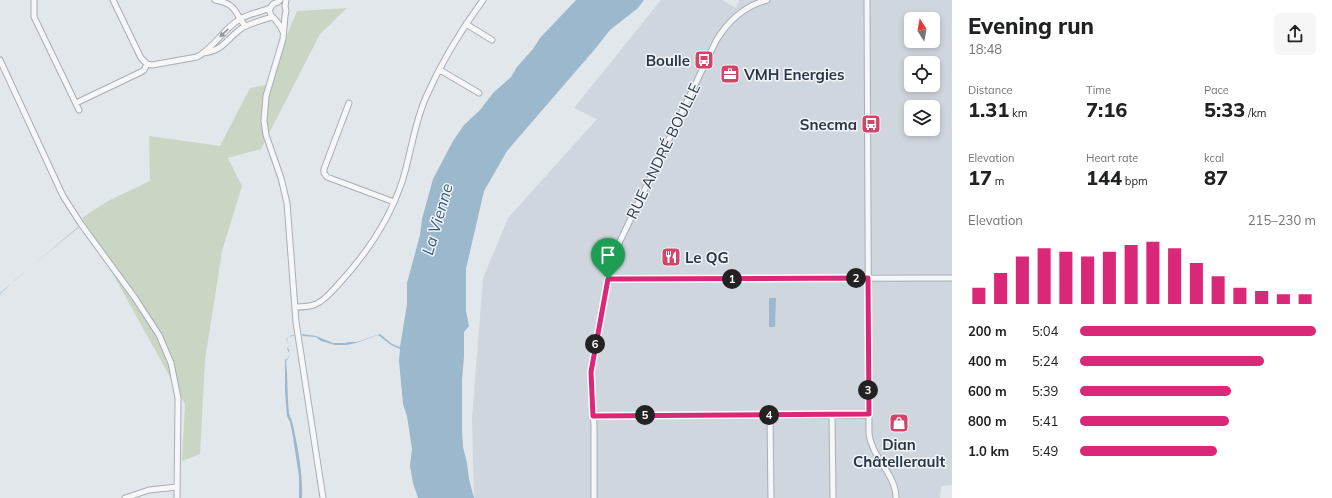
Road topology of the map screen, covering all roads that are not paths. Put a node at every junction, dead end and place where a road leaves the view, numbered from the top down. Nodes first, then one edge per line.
1 (34, 0) edge
2 (113, 0) edge
3 (215, 0) edge
4 (286, 0) edge
5 (483, 0) edge
6 (767, 0) edge
7 (867, 0) edge
8 (279, 1) edge
9 (285, 6) junction
10 (270, 8) junction
11 (285, 16) junction
12 (274, 18) junction
13 (240, 19) junction
14 (466, 24) junction
15 (245, 26) junction
16 (283, 34) junction
17 (492, 40) dead end
18 (203, 54) junction
19 (0, 60) edge
20 (147, 64) junction
21 (440, 70) junction
22 (479, 93) dead end
23 (349, 103) dead end
24 (76, 104) junction
25 (79, 110) dead end
26 (394, 202) junction
27 (868, 278) junction
28 (952, 278) edge
29 (608, 279) junction
30 (295, 307) junction
31 (832, 414) junction
32 (869, 414) junction
33 (770, 415) junction
34 (593, 416) junction
35 (177, 487) junction
36 (133, 496) edge
37 (125, 498) edge
38 (177, 498) edge
39 (323, 498) edge
40 (594, 498) edge
41 (771, 498) edge
42 (833, 498) edge
43 (896, 498) edge

1 - 24 street
2 - 20 street
3 - 13 street
4 - 9 street
5 - 14 street
6 - 29 street, RUE ANDRÉ BOULLE
7 - 27 street
8 - 9 street
8 - 10 street
9 - 11 street
10 - 12 street
10 - 13 street
11 - 12 street
11 - 16 street
12 - 15 street
12 - 16 street
13 - 15 street
13 -> 18 street
14 - 17 street
14 - 21 street
15 - 18 street
16 - 30 street
18 - 20 street
19 - 35 street
20 - 24 street
21 - 22 street
21 - 26 street
23 - 26 street
24 - 25 street
26 - 30 street
27 - 28 street
27 - 29 street
27 - 32 street
29 - 34 street, RUE ANDRÉ BOULLE
30 - 39 street
31 - 32 street
31 - 33 street
31 - 42 street
32 - 43 street
33 - 34 street
33 - 41 street
34 - 40 street, RUE ANDRÉ BOULLE
35 - 36 street
35 - 38 street
36 - 37 street

